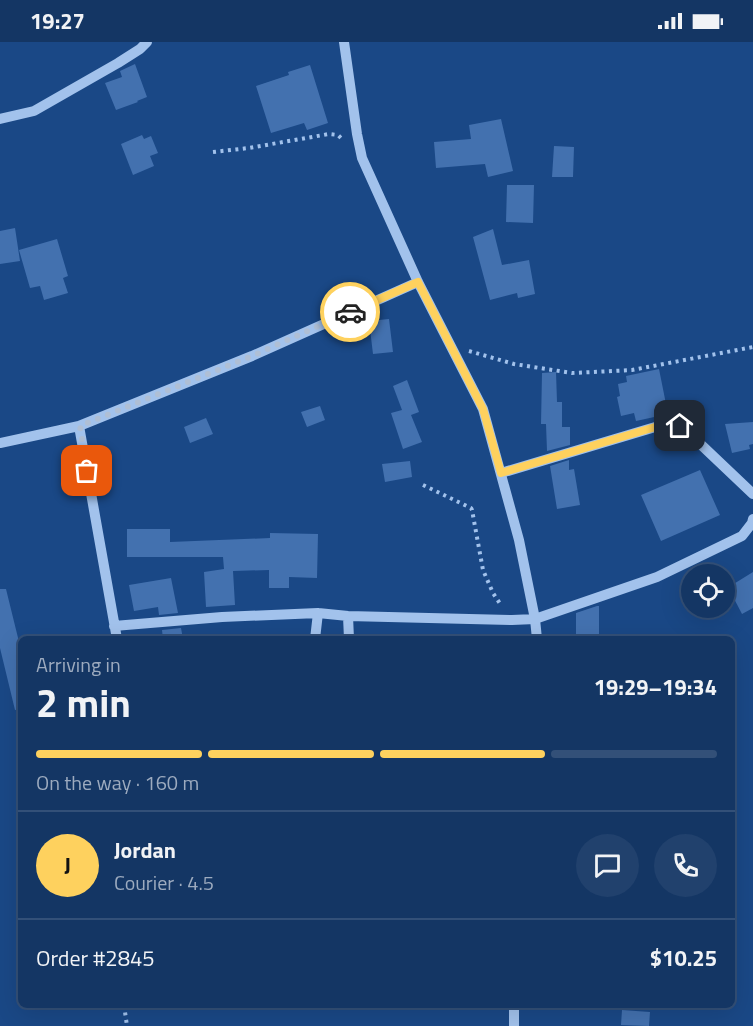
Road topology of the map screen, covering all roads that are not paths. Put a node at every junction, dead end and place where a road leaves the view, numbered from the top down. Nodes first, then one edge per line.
1 (147, 42) edge
2 (344, 42) edge
3 (0, 119) edge
4 (418, 282) junction
5 (80, 426) junction
6 (0, 443) edge
7 (501, 473) junction
8 (753, 494) edge
9 (753, 519) edge
10 (318, 613) junction
11 (348, 616) junction
12 (535, 619) junction
13 (114, 626) junction
14 (116, 636) edge
15 (315, 636) edge
16 (349, 636) edge
17 (537, 636) edge
18 (514, 1008) edge
19 (514, 1026) edge

1 - 3 street
2 - 4 street
4 - 5 street
4 - 7 street
5 - 6 street
5 - 13 street
7 - 8 street
7 - 12 street
9 - 12 street
10 - 11 street
10 - 13 street
10 - 15 street
11 - 12 street
11 - 16 street
12 - 17 street
13 - 14 street
18 - 19 street

